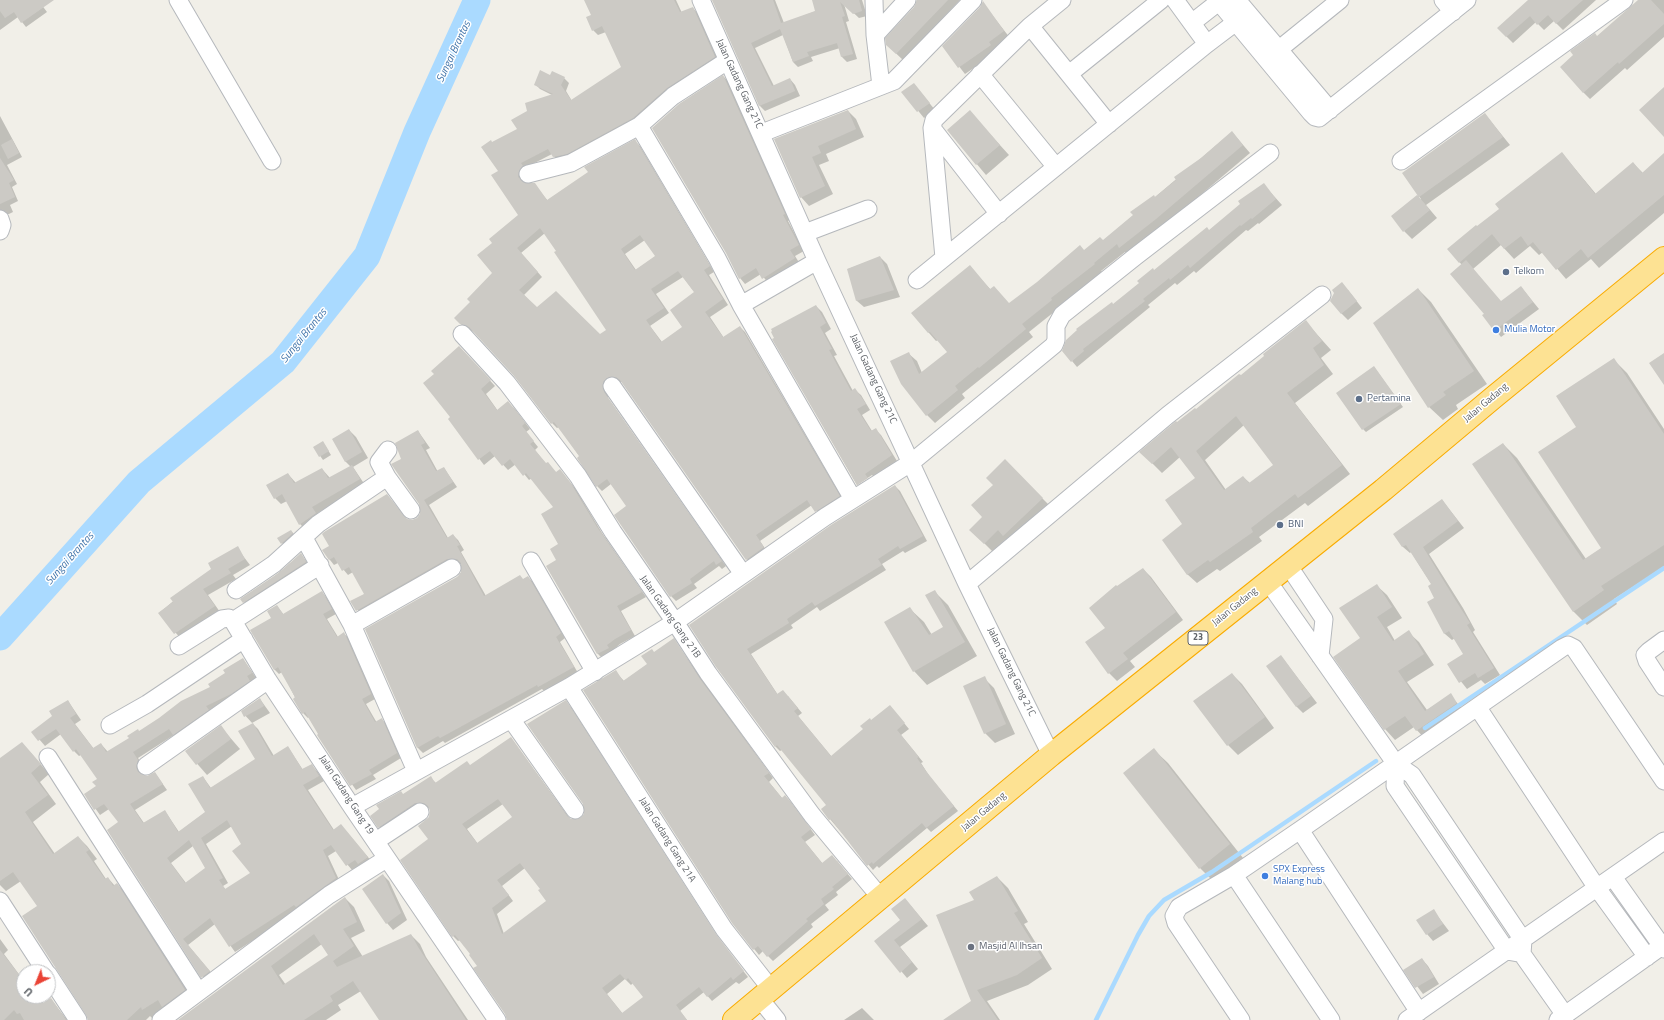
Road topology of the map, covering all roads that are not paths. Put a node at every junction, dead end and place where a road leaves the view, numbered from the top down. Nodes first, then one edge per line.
1 (178, 0) edge
2 (701, 0) edge
3 (874, 0) edge
4 (908, 0) edge
5 (973, 0) edge
6 (1062, 0) edge
7 (1161, 0) edge
8 (1175, 0) edge
9 (1237, 0) edge
10 (1340, 0) edge
11 (1467, 0) edge
12 (1624, 0) edge
13 (1220, 1) edge
14 (1448, 6) edge
15 (1193, 22) junction
16 (1236, 22) junction
17 (1030, 26) junction
18 (875, 35) junction
19 (1207, 44) junction
20 (1273, 54) junction
21 (727, 61) junction
22 (980, 74) junction
23 (1069, 74) junction
24 (881, 86) junction
25 (1109, 124) junction
26 (639, 126) junction
27 (932, 128) junction
28 (762, 133) junction
29 (1270, 153) dead end
30 (272, 161) dead end
31 (1401, 161) dead end
32 (1056, 167) junction
33 (528, 174) dead end
34 (868, 210) dead end
35 (999, 214) junction
36 (0, 219) edge
37 (0, 231) edge
38 (805, 233) junction
39 (944, 258) junction
40 (1664, 258) edge
41 (817, 261) junction
42 (917, 280) dead end
43 (1322, 295) dead end
44 (741, 305) junction
45 (462, 334) dead end
46 (612, 386) dead end
47 (388, 450) dead end
48 (912, 462) junction
49 (387, 477) junction
50 (853, 499) junction
51 (411, 510) dead end
52 (304, 538) junction
53 (531, 561) dead end
54 (320, 565) junction
55 (1288, 565) junction
56 (452, 568) dead end
57 (743, 574) junction
58 (1267, 580) junction
59 (967, 584) junction
60 (236, 590) dead end
61 (233, 620) junction
62 (675, 622) junction
63 (352, 625) junction
64 (244, 639) junction
65 (1664, 640) edge
66 (179, 646) dead end
67 (1320, 656) junction
68 (595, 672) junction
69 (268, 680) junction
70 (569, 687) junction
71 (1664, 687) edge
72 (1478, 708) junction
73 (511, 719) junction
74 (110, 725) dead end
75 (1051, 755) junction
76 (48, 757) dead end
77 (1396, 764) junction
78 (146, 766) dead end
79 (416, 771) junction
80 (1664, 781) edge
81 (352, 807) junction
82 (575, 810) dead end
83 (420, 812) dead end
84 (1300, 830) junction
85 (376, 841) junction
86 (1664, 841) edge
87 (1458, 844) junction
88 (1443, 855) junction
89 (386, 859) junction
90 (1234, 875) junction
91 (1613, 877) junction
92 (1597, 888) junction
93 (881, 898) junction
94 (0, 901) edge
95 (1663, 947) edge
96 (1518, 948) junction
97 (1647, 957) junction
98 (41, 964) edge
99 (56, 987) edge
100 (198, 992) junction
101 (766, 994) junction
102 (1413, 1016) edge
103 (1562, 1018) edge
104 (78, 1020) edge
105 (161, 1020) edge
106 (497, 1020) edge
107 (734, 1020) edge
108 (777, 1020) edge
109 (1241, 1020) edge
110 (1331, 1020) edge

1 - 30 street
2 - 21 street, Jalan Gadang Gang 21C
3 - 18 street
4 - 18 street
5 - 24 street
6 - 17 street
7 - 23 street
8 - 15 street
9 - 20 street
10 - 20 street
11 - 14 street
12 - 31 street
13 - 15 street
13 - 16 street
14 - 20 street
15 - 19 street
16 - 19 street
16 - 20 street
17 - 22 street
17 - 23 street
18 - 24 street
19 - 25 street
21 - 26 street
21 - 28 street, Jalan Gadang Gang 21C
22 - 27 street
22 - 32 street
23 - 25 street
24 - 28 street
25 - 32 street
26 - 33 street
26 - 44 street
27 - 35 street
27 - 39 street
28 - 38 street, Jalan Gadang Gang 21C
29 - 48 street
32 - 35 street
34 - 38 street
35 - 39 street
36 - 37 street
38 - 41 street, Jalan Gadang Gang 21C
39 - 42 street
40 - 55 highway, Jalan Gadang / 23
41 - 44 street
41 - 48 street, Jalan Gadang Gang 21C
43 - 59 street
44 - 50 street
45 - 62 street, Jalan Gadang Gang 21B
46 - 57 street
47 - 49 street
48 - 50 street
48 - 59 street, Jalan Gadang Gang 21C
49 - 51 street
49 - 52 street
50 - 57 street
52 - 54 street
52 - 60 street
53 - 68 street
54 - 61 street
54 - 63 street
55 - 58 highway, Jalan Gadang / 23
55 - 67 street
56 - 63 street
57 - 62 street
58 - 67 street
58 - 75 highway, Jalan Gadang / 23
59 - 75 street, Jalan Gadang Gang 21C
61 - 64 street, Jalan Gadang Gang 19
61 - 66 street
62 - 68 street
62 - 93 street, Jalan Gadang Gang 21B
63 - 79 street
64 - 69 street, Jalan Gadang Gang 19
64 - 74 street
65 - 71 street
67 - 77 street
68 - 70 street
69 - 78 street
69 - 81 street, Jalan Gadang Gang 19
70 - 73 street
70 - 101 street, Jalan Gadang Gang 21A
72 - 77 street
72 - 80 street
72 - 92 street
73 - 79 street
73 - 82 street
75 - 93 highway, Jalan Gadang / 23
76 - 100 street
77 - 84 street
77 - 87 street
77 - 88 street
79 - 81 street
81 - 85 street, Jalan Gadang Gang 19
83 - 85 street
84 - 90 street
84 - 102 street
85 - 89 street, Jalan Gadang Gang 19
86 - 91 street
87 - 88 street
87 - 96 street
88 - 96 street
89 - 100 street
89 - 106 street, Jalan Gadang Gang 19
90 - 109 street
90 - 110 street
91 - 92 street
91 - 95 street
92 - 96 street
92 - 97 street
93 - 101 highway, Jalan Gadang / 23
94 - 98 street
95 - 97 street
96 - 102 street
96 - 103 street
97 - 103 street
99 - 104 street
100 - 105 street
101 - 107 highway, Jalan Gadang / 23
101 - 108 street, Jalan Gadang Gang 21A

